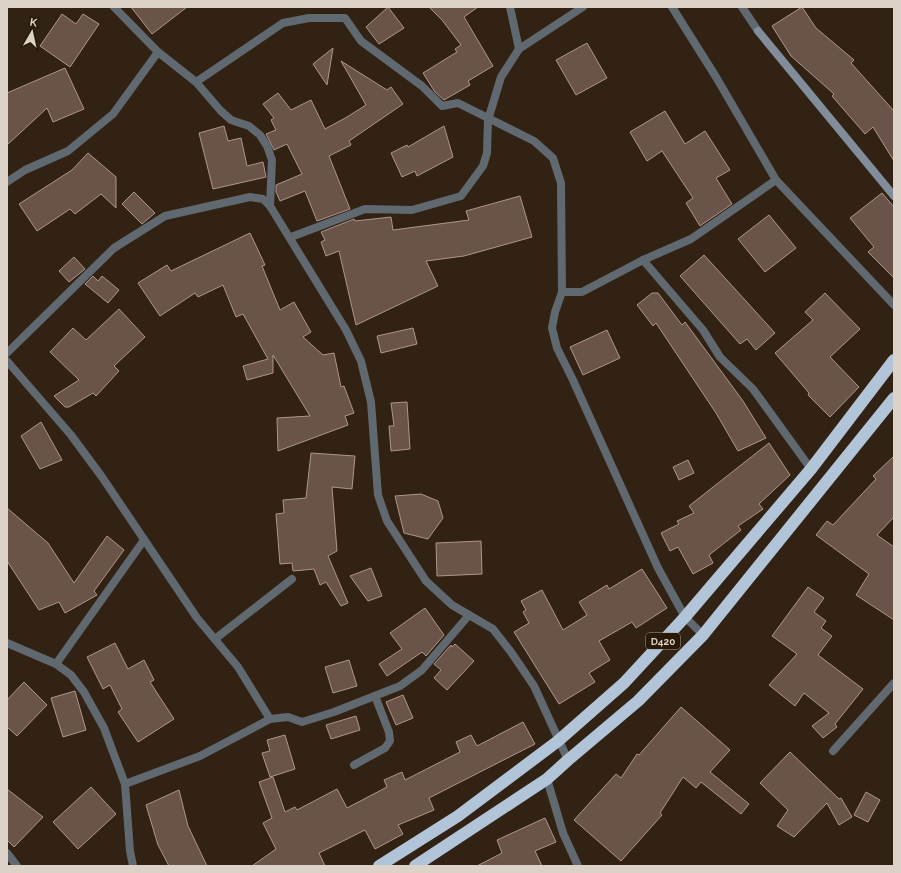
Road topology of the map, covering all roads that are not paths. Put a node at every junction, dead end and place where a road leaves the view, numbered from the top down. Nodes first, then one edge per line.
1 (114, 7) edge
2 (510, 7) edge
3 (583, 7) edge
4 (672, 7) edge
5 (742, 7) edge
6 (519, 49) junction
7 (158, 52) junction
8 (196, 82) junction
9 (488, 120) junction
10 (776, 180) junction
11 (7, 182) edge
12 (894, 196) edge
13 (270, 206) junction
14 (290, 237) junction
15 (643, 260) junction
16 (562, 292) junction
17 (894, 305) edge
18 (7, 353) edge
19 (894, 360) edge
20 (7, 361) edge
21 (894, 398) edge
22 (811, 469) junction
23 (144, 540) junction
24 (292, 579) dead end
25 (469, 615) junction
26 (685, 617) junction
27 (703, 635) junction
28 (215, 639) junction
29 (7, 643) edge
30 (56, 664) junction
31 (894, 683) edge
32 (375, 696) junction
33 (270, 719) junction
34 (558, 741) junction
35 (833, 751) dead end
36 (568, 760) junction
37 (354, 765) dead end
38 (547, 780) junction
39 (124, 784) junction
40 (7, 853) edge
41 (576, 865) edge
42 (17, 866) edge
43 (133, 866) edge
44 (379, 866) edge
45 (415, 866) edge

1 - 7 street
2 - 6 street
3 - 6 street
4 - 10 street
5 - 12 street
6 - 9 street
7 - 8 street
7 - 11 street
8 - 9 street
8 - 13 street
9 - 14 street
9 - 16 street
10 - 15 street
10 - 17 street
13 - 14 street
13 - 18 street
14 - 25 street
15 - 16 street
15 - 22 street
16 - 26 street
19 - 22 highway, D420
20 - 23 street
21 - 27 highway, D420
22 - 26 highway, D420
23 - 28 street
23 - 30 street
24 - 28 street
25 - 32 street
25 - 34 street
26 - 27 street
26 - 34 highway, D420
27 - 36 highway, D420
28 - 33 street
29 - 30 street
30 - 39 street
31 - 35 street
32 - 33 street
32 - 37 street
33 - 39 street
34 - 36 street
34 - 44 highway, D420
36 - 38 highway, D420
38 - 41 street
38 - 45 highway, D420
39 - 43 street
40 - 42 street

